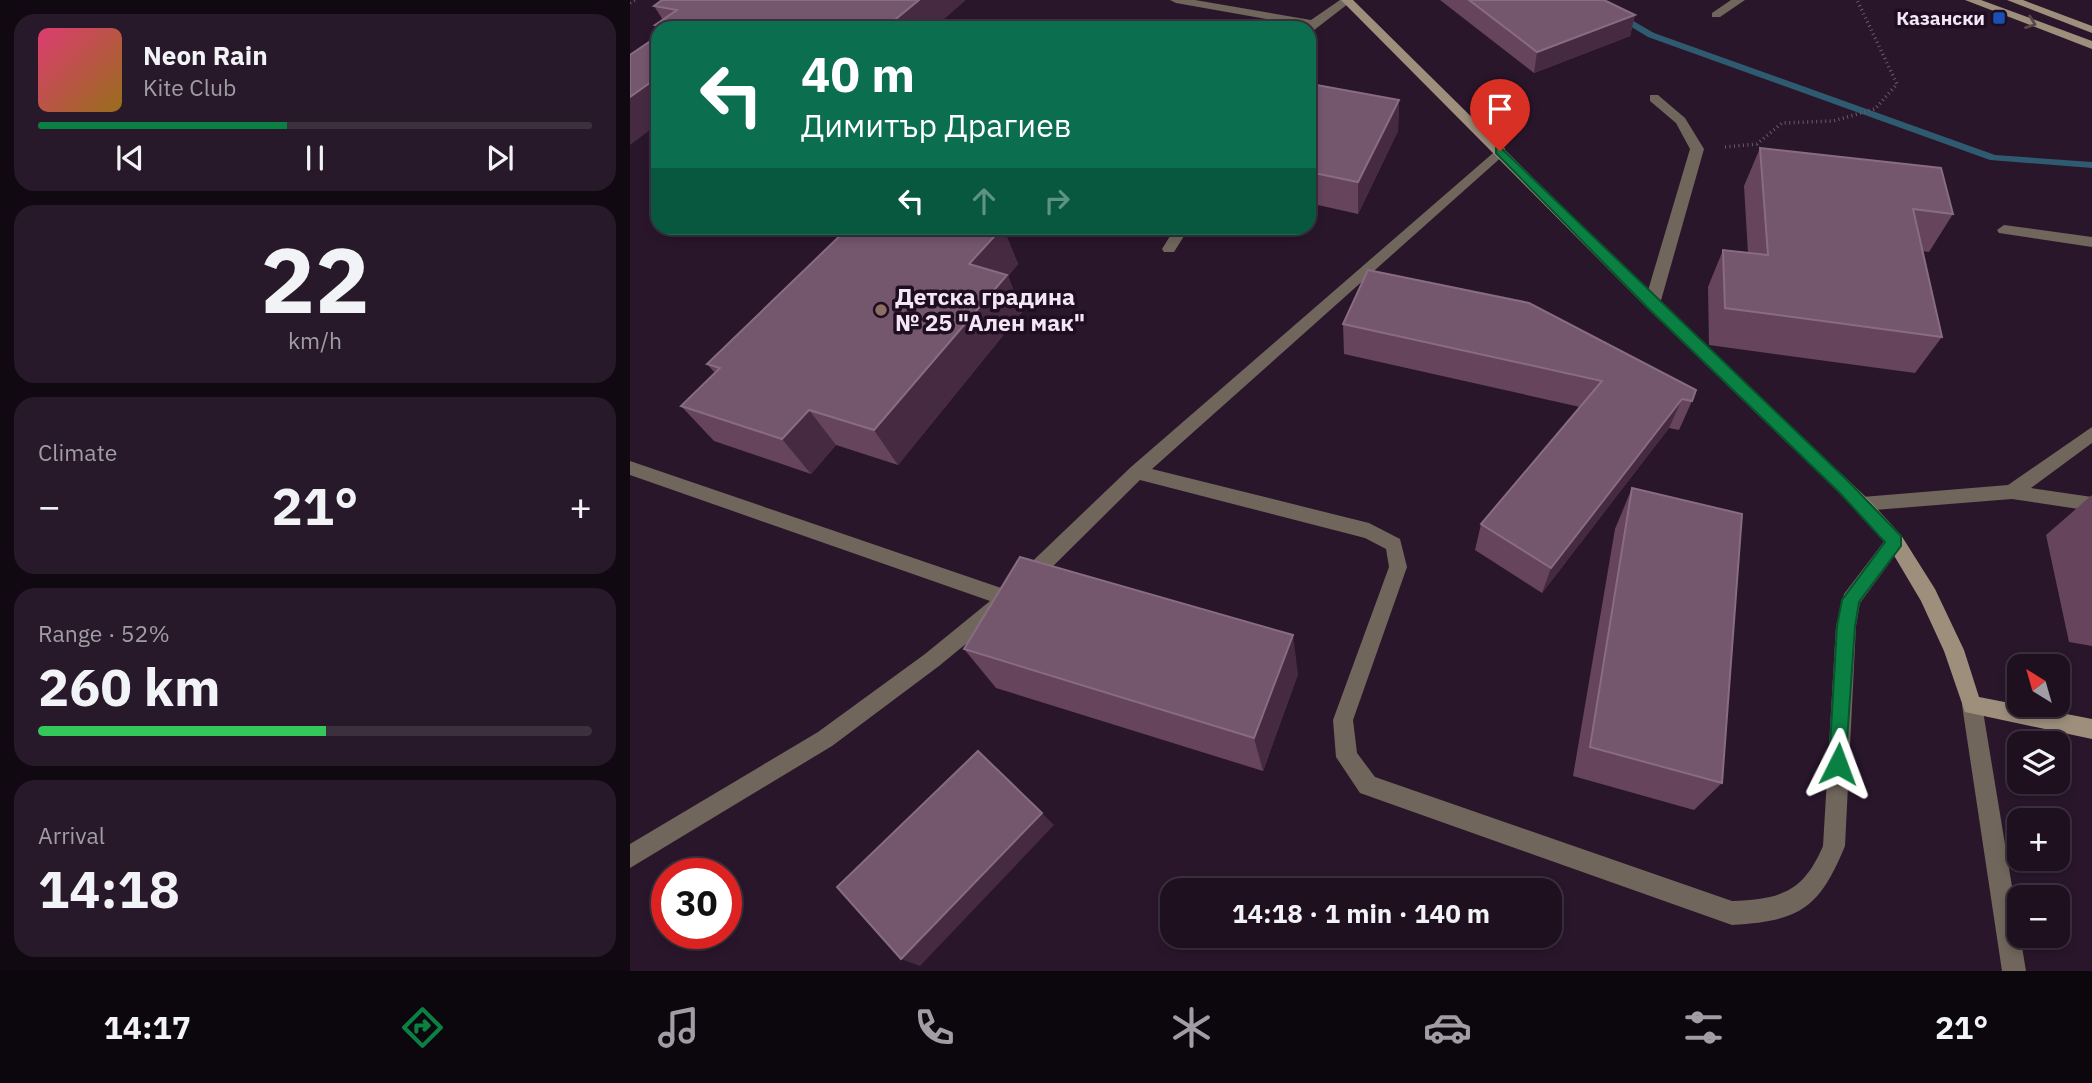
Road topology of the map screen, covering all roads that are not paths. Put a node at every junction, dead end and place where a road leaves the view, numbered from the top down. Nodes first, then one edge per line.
1 (1176, 0) edge
2 (1347, 0) edge
3 (1739, 0) edge
4 (1971, 0) edge
5 (2013, 0) edge
6 (1716, 15) dead end
7 (1281, 21) edge
8 (1316, 23) edge
9 (2092, 30) edge
10 (2092, 45) edge
11 (1654, 98) dead end
12 (1500, 151) junction
13 (2004, 230) dead end
14 (1178, 235) edge
15 (2092, 242) edge
16 (1169, 249) dead end
17 (1652, 304) junction
18 (2092, 434) edge
19 (630, 468) edge
20 (1137, 472) junction
21 (2012, 492) junction
22 (1861, 504) junction
23 (2092, 504) edge
24 (1895, 541) junction
25 (1007, 598) junction
26 (1972, 705) junction
27 (2092, 729) edge
28 (630, 857) edge
29 (2014, 971) edge

1 - 7 street
2 - 8 street
2 - 12 street
3 - 6 street
4 -> 10 street
5 - 9 street
11 - 17 street
12 - 17 street
12 - 20 street
13 - 15 street
14 - 16 street
17 - 22 street
18 - 21 street
19 - 25 street
20 - 24 street
20 - 25 street
21 - 22 street
21 - 23 street
22 - 24 street
24 - 26 street
25 - 28 street
26 - 27 street
26 - 29 street

